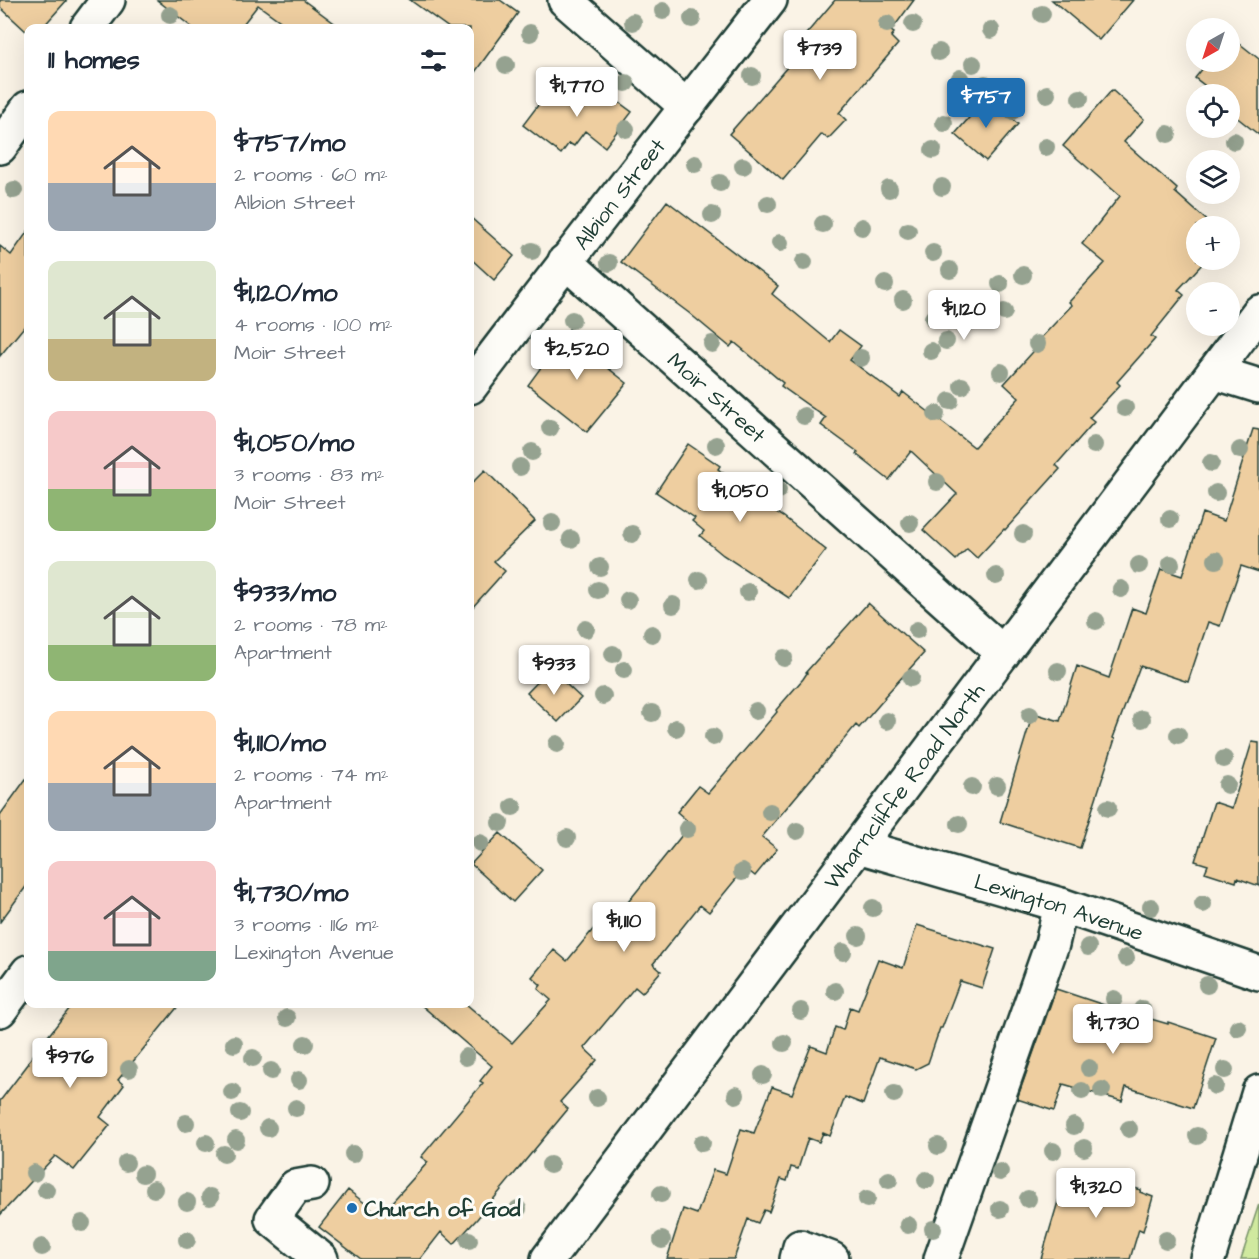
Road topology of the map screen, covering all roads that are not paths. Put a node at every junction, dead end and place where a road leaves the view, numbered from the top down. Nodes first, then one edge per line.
1 (108, 0) edge
2 (565, 0) edge
3 (770, 0) edge
4 (90, 24) edge
5 (687, 107) junction
6 (24, 114) edge
7 (0, 147) edge
8 (565, 261) junction
9 (1259, 312) edge
10 (1214, 372) junction
11 (474, 382) edge
12 (1259, 386) edge
13 (1003, 653) junction
14 (858, 846) junction
15 (1061, 905) junction
16 (1259, 973) edge
17 (24, 977) edge
18 (0, 1010) edge
19 (1259, 1092) edge
20 (312, 1184) dead end
21 (321, 1259) edge
22 (548, 1259) edge
23 (797, 1259) edge
24 (832, 1259) edge
25 (941, 1259) edge
26 (1208, 1259) edge

1 - 4 street
2 - 5 street
3 - 5 street, Albion Street
5 - 8 street, Albion Street
6 - 7 street
8 - 11 street, Albion Street
8 - 13 street, Moir Street
9 - 10 street, Wharncliffe Road North
10 - 12 street
10 - 13 street, Wharncliffe Road North
13 - 14 street, Wharncliffe Road North
14 - 15 street, Lexington Avenue
14 - 22 street, Wharncliffe Road North
15 - 16 street, Lexington Avenue
15 - 25 street
17 - 18 street
19 - 26 street
20 - 21 street
23 - 24 street

